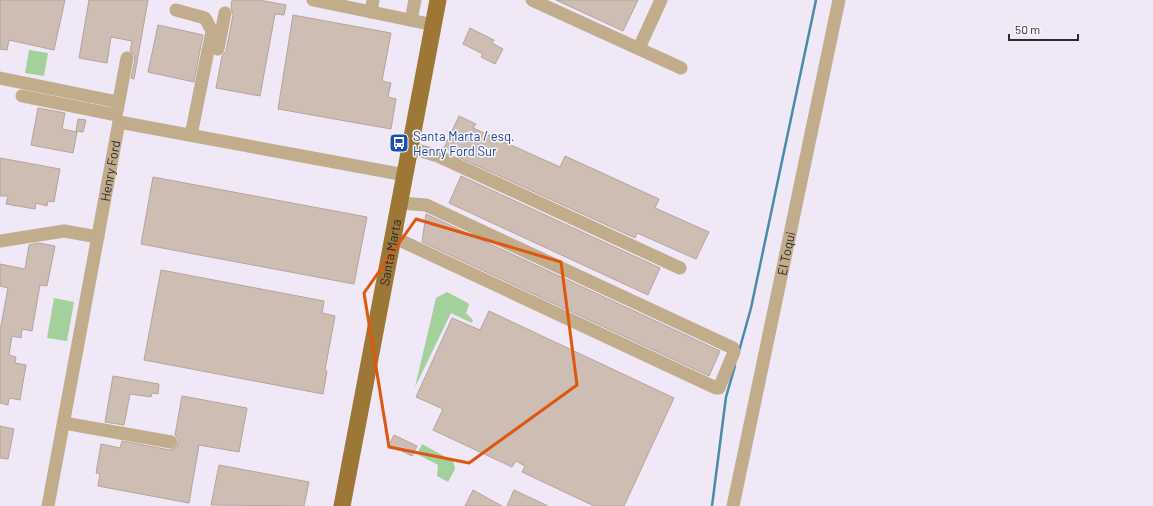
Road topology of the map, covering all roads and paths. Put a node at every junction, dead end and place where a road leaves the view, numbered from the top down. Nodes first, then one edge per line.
1 (313, 0) edge
2 (415, 0) edge
3 (438, 0) edge
4 (532, 0) edge
5 (661, 0) edge
6 (839, 0) edge
7 (372, 6) edge
8 (176, 10) dead end
9 (225, 13) dead end
10 (411, 20) junction
11 (434, 24) junction
12 (639, 48) junction
13 (127, 58) dead end
14 (681, 68) dead end
15 (0, 78) edge
16 (22, 96) dead end
17 (118, 113) junction
18 (196, 136) junction
19 (410, 148) junction
20 (405, 175) junction
21 (400, 203) junction
22 (98, 237) junction
23 (393, 237) junction
24 (0, 241) edge
25 (680, 268) dead end
26 (64, 423) junction
27 (171, 442) dead end
28 (48, 506) edge
29 (342, 506) edge
30 (733, 506) edge

1 - 7 street
2 - 10 street
3 - 11 main road, Santa Marta
4 - 12 street
5 - 12 street
6 - 30 street, El Toqui
7 - 10 street
8 - 18 street
9 - 18 street
10 - 11 street
11 - 19 main road, Santa Marta
12 - 14 street
13 - 17 street
15 - 17 street
16 - 17 street
17 - 18 street, Henry Ford
17 - 22 street, Henry Ford
18 - 20 street, Henry Ford
19 - 20 main road, Santa Marta
19 - 25 street
20 - 21 main road, Santa Marta
21 - 23 main road, Santa Marta
21 - 23 street
22 - 24 street
22 - 26 street, Henry Ford
23 - 29 main road, Santa Marta
26 - 27 street
26 - 28 street, Henry Ford

